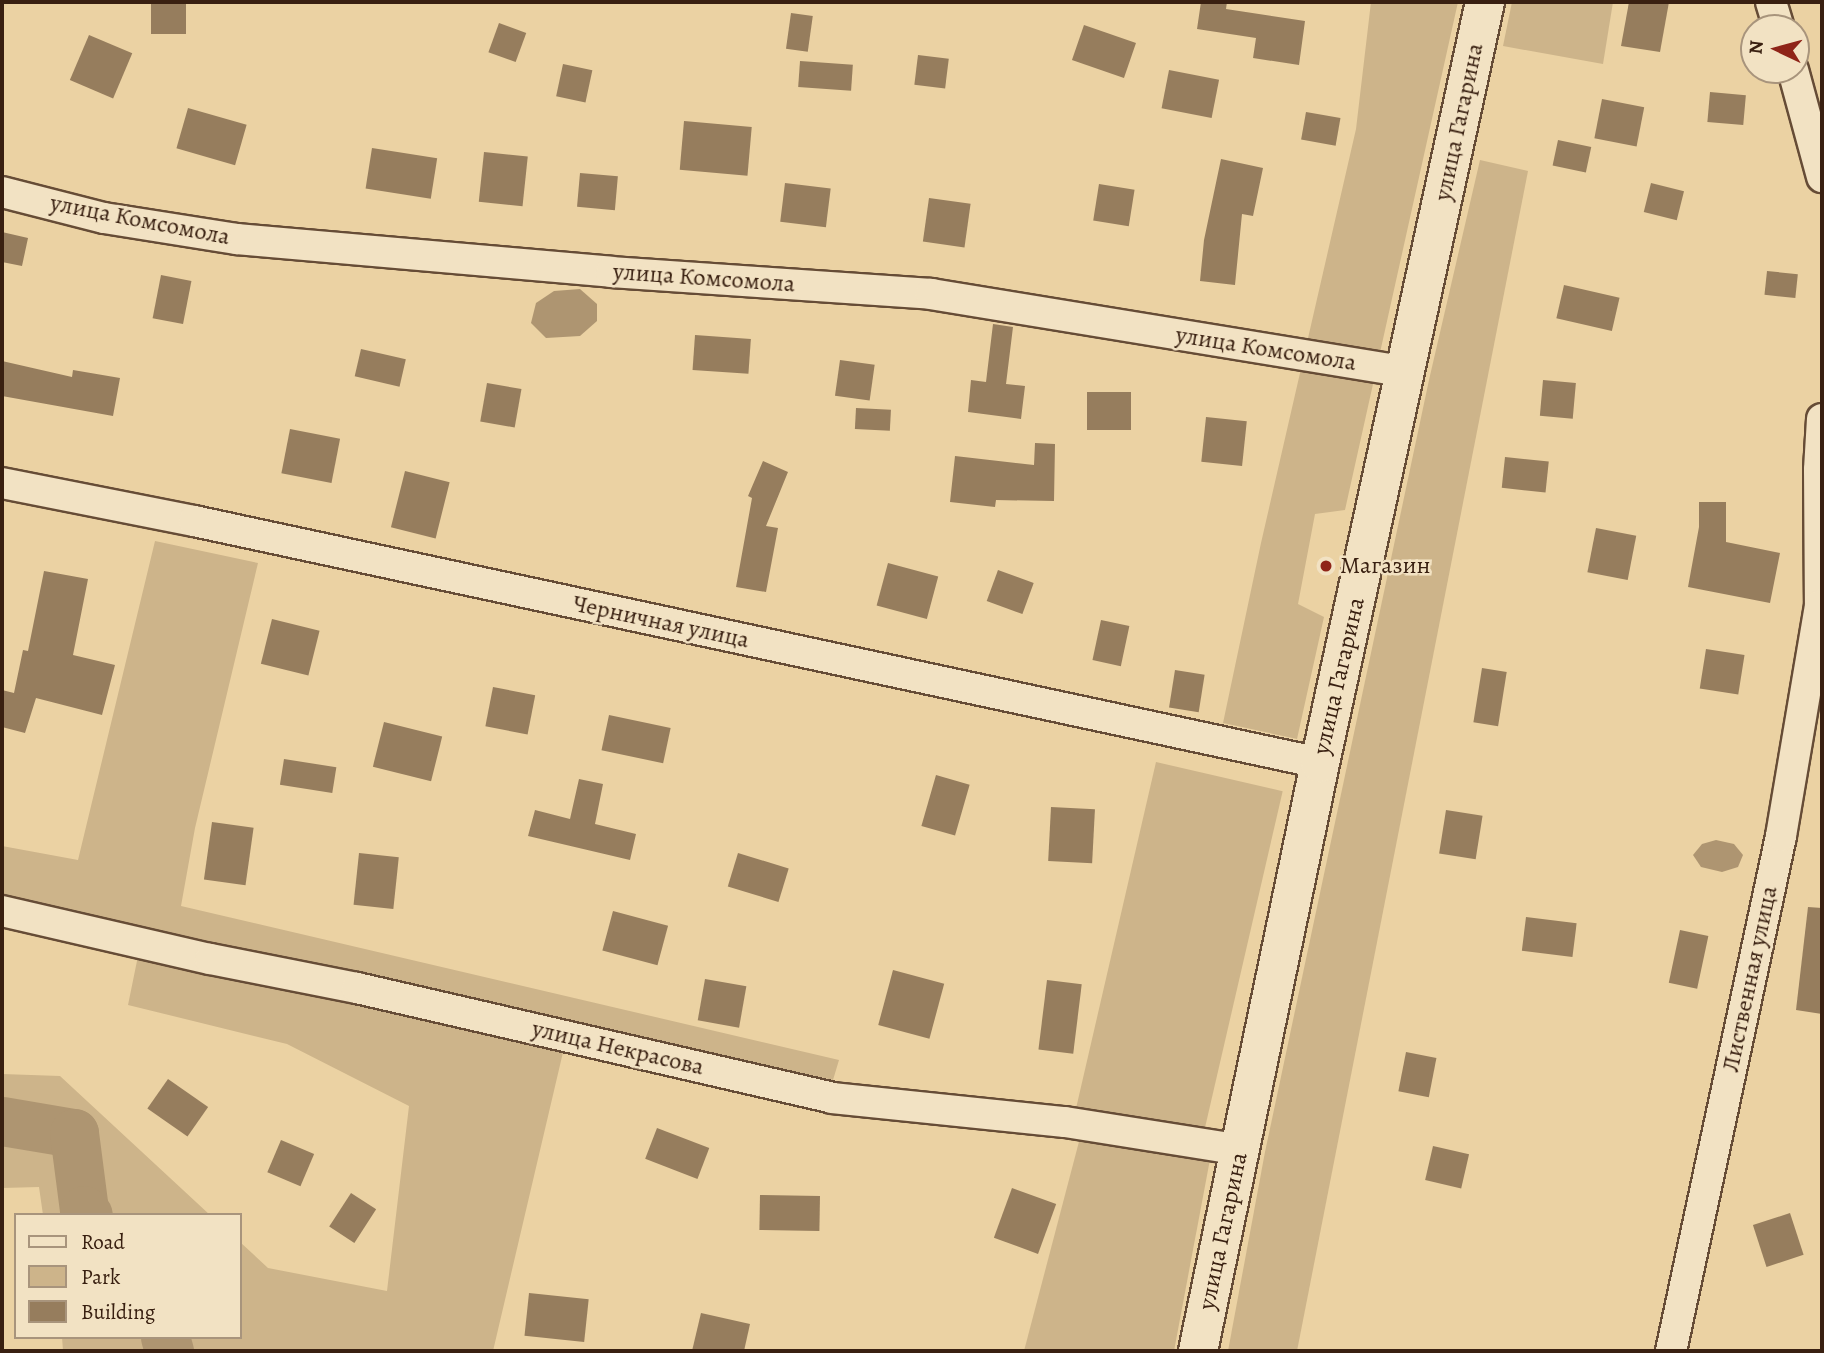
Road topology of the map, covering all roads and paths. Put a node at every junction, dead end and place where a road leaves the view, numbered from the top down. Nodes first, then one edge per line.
1 (1485, 2) edge
2 (1797, 84) edge
3 (1822, 177) edge
4 (2, 192) edge
5 (1406, 373) junction
6 (1822, 419) edge
7 (2, 483) edge
8 (1821, 611) edge
9 (1320, 763) junction
10 (2, 911) edge
11 (1241, 1150) junction
12 (1198, 1351) edge
13 (1671, 1351) edge

1 - 5 main road, улица Гагарина
2 - 3 street
4 - 5 street, улица Комсомола
5 - 9 main road, улица Гагарина
6 - 8 street, Лиственная улица
7 - 9 street, Черничная улица
8 - 13 street, Лиственная улица
9 - 11 main road, улица Гагарина
10 - 11 street, улица Некрасова
11 - 12 main road, улица Гагарина

